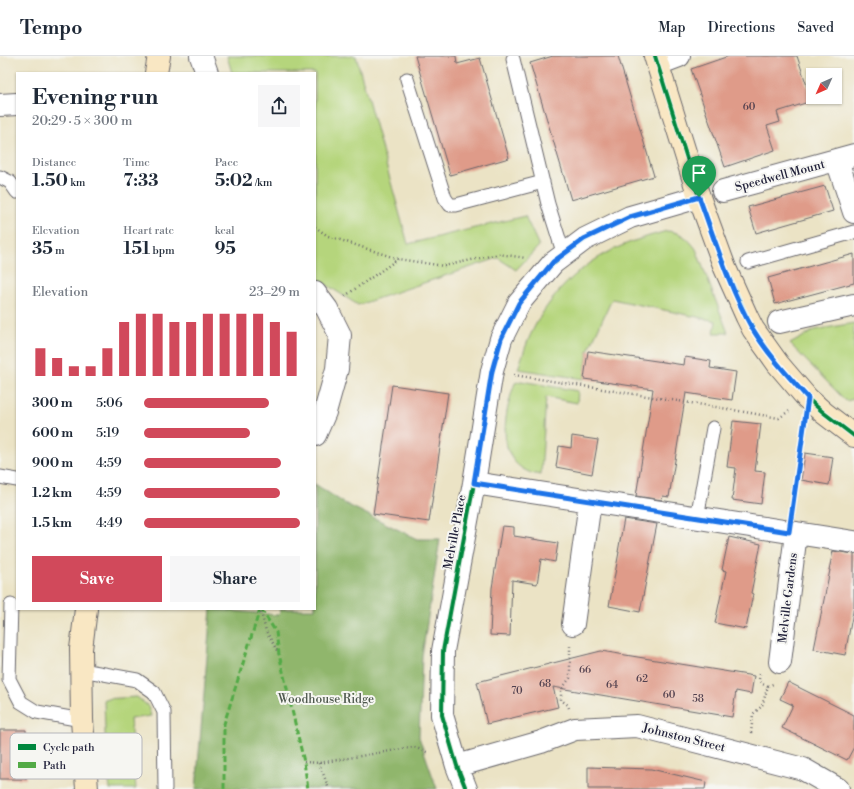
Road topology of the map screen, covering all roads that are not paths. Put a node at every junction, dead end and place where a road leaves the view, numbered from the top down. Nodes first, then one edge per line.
1 (159, 56) edge
2 (201, 56) edge
3 (679, 56) edge
4 (513, 59) dead end
5 (657, 60) edge
6 (156, 72) edge
7 (207, 72) edge
8 (407, 79) dead end
9 (16, 104) edge
10 (0, 105) edge
11 (846, 158) edge
12 (0, 177) edge
13 (543, 182) junction
14 (16, 191) edge
15 (723, 191) dead end
16 (699, 197) junction
17 (854, 212) edge
18 (854, 232) edge
19 (558, 259) junction
20 (748, 262) dead end
21 (321, 301) edge
22 (854, 305) edge
23 (779, 322) dead end
24 (713, 428) dead end
25 (316, 433) edge
26 (854, 436) edge
27 (0, 477) edge
28 (16, 480) edge
29 (474, 483) junction
30 (590, 502) junction
31 (697, 518) junction
32 (792, 533) junction
33 (854, 542) edge
34 (11, 605) dead end
35 (86, 610) edge
36 (573, 624) road end
37 (780, 662) road end
38 (82, 670) junction
39 (82, 720) junction
40 (83, 733) edge
41 (457, 766) junction
42 (86, 779) edge
43 (87, 789) edge
44 (165, 789) edge
45 (466, 789) edge
46 (838, 789) edge

1 - 6 street
2 - 7 street
3 - 5 street
4 - 13 lane
5 - 16 street
8 - 13 lane
9 - 10 street
11 - 15 street, Speedwell Mount
11 - 17 street, Speedwell Mount
12 - 14 lane
13 - 19 lane
16 - 19 street, Melville Place
16 - 26 street
18 - 20 lane
19 - 29 street, Melville Place
21 - 25 street
22 - 23 street
24 - 31 lane
27 - 28 lane
29 - 30 street
29 - 41 street, Melville Place
30 - 31 street
30 - 36 street
31 - 32 street
32 - 33 street
32 - 37 street, Melville Gardens
34 - 39 lane
35 - 38 street
38 - 39 street
38 - 44 lane
39 - 40 street
41 - 45 street, Melville Place
41 - 46 street, Johnston Street
42 - 43 street

